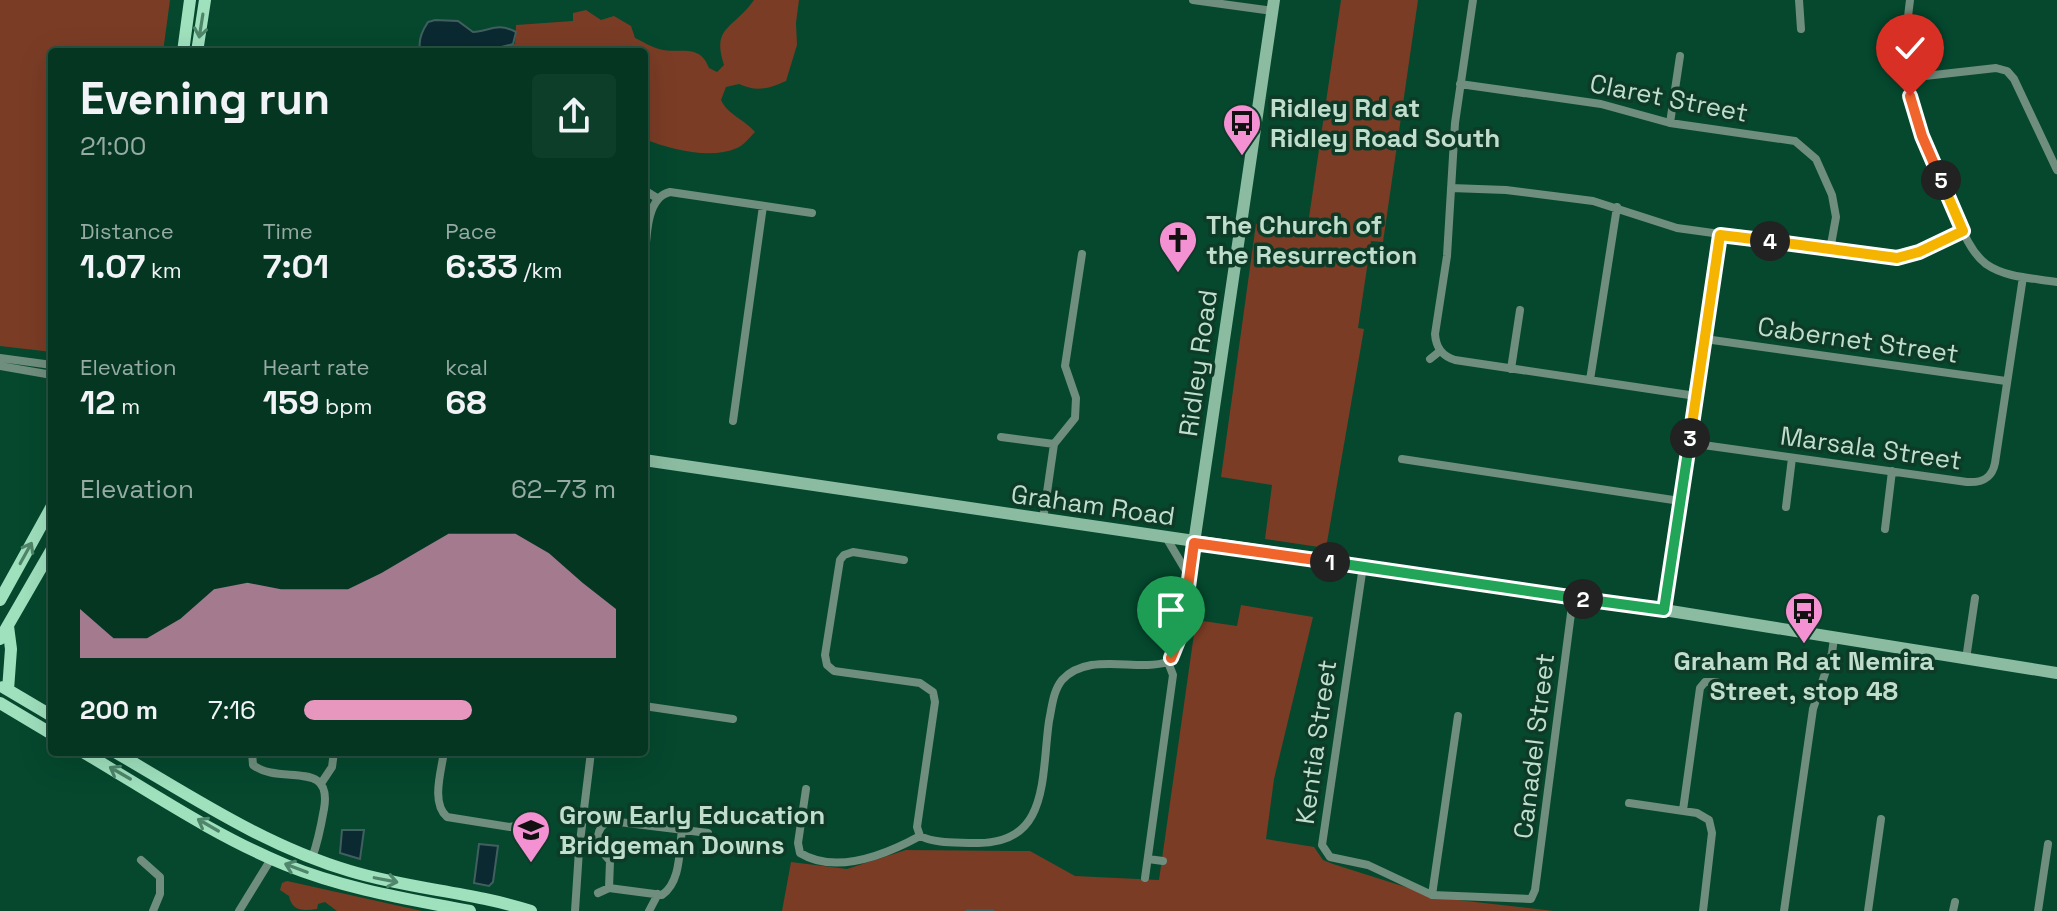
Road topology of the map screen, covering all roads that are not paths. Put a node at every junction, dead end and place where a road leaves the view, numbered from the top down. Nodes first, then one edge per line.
1 (190, 0) edge
2 (205, 0) edge
3 (1193, 0) edge
4 (1473, 0) edge
5 (1799, 0) edge
6 (1910, 0) edge
7 (1274, 6) edge
8 (1801, 29) dead end
9 (184, 48) edge
10 (198, 48) edge
11 (1680, 56) dead end
12 (1907, 78) junction
13 (1460, 84) junction
14 (1670, 123) junction
15 (2057, 170) edge
16 (1451, 188) junction
17 (648, 192) edge
18 (657, 198) junction
19 (763, 206) junction
20 (1617, 207) junction
21 (812, 213) dead end
22 (1963, 231) junction
23 (1720, 235) junction
24 (648, 238) edge
25 (1830, 250) junction
26 (1082, 254) dead end
27 (2023, 277) junction
28 (2057, 282) edge
29 (1520, 310) dead end
30 (1705, 339) junction
31 (1440, 351) junction
32 (0, 358) edge
33 (1430, 359) dead end
34 (48, 364) edge
35 (0, 366) edge
36 (1511, 369) junction
37 (48, 374) edge
38 (1590, 380) junction
39 (2006, 381) junction
40 (1696, 396) junction
41 (733, 421) dead end
42 (1001, 437) dead end
43 (1689, 443) junction
44 (1054, 444) junction
45 (1792, 458) junction
46 (1402, 459) dead end
47 (648, 461) edge
48 (1892, 471) junction
49 (1680, 501) junction
50 (1786, 507) dead end
51 (48, 513) edge
52 (1043, 520) junction
53 (1885, 529) dead end
54 (1167, 539) junction
55 (1194, 543) junction
56 (48, 556) edge
57 (904, 560) dead end
58 (1363, 566) junction
59 (1190, 577) junction
60 (1573, 598) junction
61 (1975, 598) dead end
62 (0, 600) edge
63 (1664, 610) junction
64 (8, 626) junction
65 (1834, 638) junction
66 (0, 639) edge
67 (1966, 659) junction
68 (1168, 662) junction
69 (2057, 673) edge
70 (4, 688) edge
71 (1730, 689) dead end
72 (648, 707) edge
73 (4, 708) edge
74 (48, 714) edge
75 (1458, 716) dead end
76 (733, 719) dead end
77 (48, 732) edge
78 (95, 756) edge
79 (122, 756) edge
80 (252, 756) edge
81 (333, 756) edge
82 (444, 756) edge
83 (591, 756) edge
84 (322, 782) junction
85 (806, 789) dead end
86 (1629, 803) dead end
87 (1683, 810) junction
88 (1881, 819) dead end
89 (535, 822) dead end
90 (682, 830) junction
91 (708, 833) dead end
92 (920, 836) junction
93 (2048, 844) dead end
94 (598, 847) junction
95 (579, 850) junction
96 (312, 858) junction
97 (271, 859) junction
98 (1148, 859) junction
99 (141, 860) dead end
100 (1163, 861) dead end
101 (1145, 878) dead end
102 (609, 888) junction
103 (598, 893) dead end
104 (658, 894) junction
105 (1432, 895) junction
106 (1531, 899) joint
107 (153, 911) edge
108 (239, 911) edge
109 (470, 911) edge
110 (531, 911) edge
111 (575, 911) edge
112 (649, 911) edge
113 (1703, 911) edge
114 (1784, 911) edge
115 (1868, 911) edge
116 (2038, 911) edge

1 - 9 main road
2 -> 10 main road
3 - 7 street
4 - 13 street
5 - 8 street
6 - 12 street
7 - 55 street, Ridley Road
11 - 14 street
12 - 15 street
12 - 22 street
13 - 14 street, Claret Street
13 - 16 street
14 - 25 street, Claret Street
16 - 20 street
16 - 31 street
17 - 18 street
18 - 19 street
18 - 24 street
19 - 21 street
19 - 41 street
20 - 23 street
20 - 38 street
22 - 25 street
22 - 27 street
23 - 25 street
23 - 30 street
26 - 44 street
27 - 28 street
27 - 39 street, Marsala Street
29 - 36 street
30 - 39 street, Cabernet Street
30 - 40 street
31 - 33 street
31 - 36 street
32 - 34 street
35 - 37 street
36 - 38 street
38 - 40 street
39 - 48 street, Marsala Street
40 - 43 street
42 - 44 street
43 - 45 street, Marsala Street
43 - 49 street
44 - 52 street
45 - 48 street, Marsala Street
45 - 50 street
46 - 49 street
47 - 52 street, Graham Road
48 - 53 street
49 - 63 street
62 -> 51 main road
52 - 54 street, Graham Road
54 - 55 street, Graham Road
54 - 59 street
55 - 58 street, Graham Road
55 - 59 street
56 - 64 main road
57 - 92 street
58 - 60 street, Graham Road
58 - 105 street, Kentia Street
59 - 68 street
60 - 63 street, Graham Road
60 - 106 street, Canadel Street
61 - 67 street
63 - 65 street, Graham Road
64 - 66 main road
64 - 70 main road
65 - 67 street, Graham Road
65 - 114 street
67 - 69 street, Graham Road
68 - 92 street
68 - 98 street
70 - 74 main road
71 - 87 street
72 - 76 street
73 - 77 main road
75 - 105 street
97 -> 78 main road
79 - 96 main road
80 - 84 street
81 - 84 street
82 - 89 street
83 - 95 street
84 - 96 street
85 - 92 street
86 - 87 street
87 - 113 street
88 - 115 street
90 - 91 street
90 - 94 street
90 - 104 street
93 - 116 street
94 - 95 street
94 - 102 street
95 - 111 street
96 -> 110 main road
97 - 108 street
109 -> 97 main road
98 - 100 street
98 - 101 street
99 - 107 street
102 - 103 street
102 - 104 street
104 - 112 street
105 - 106 street, Kentia Street

